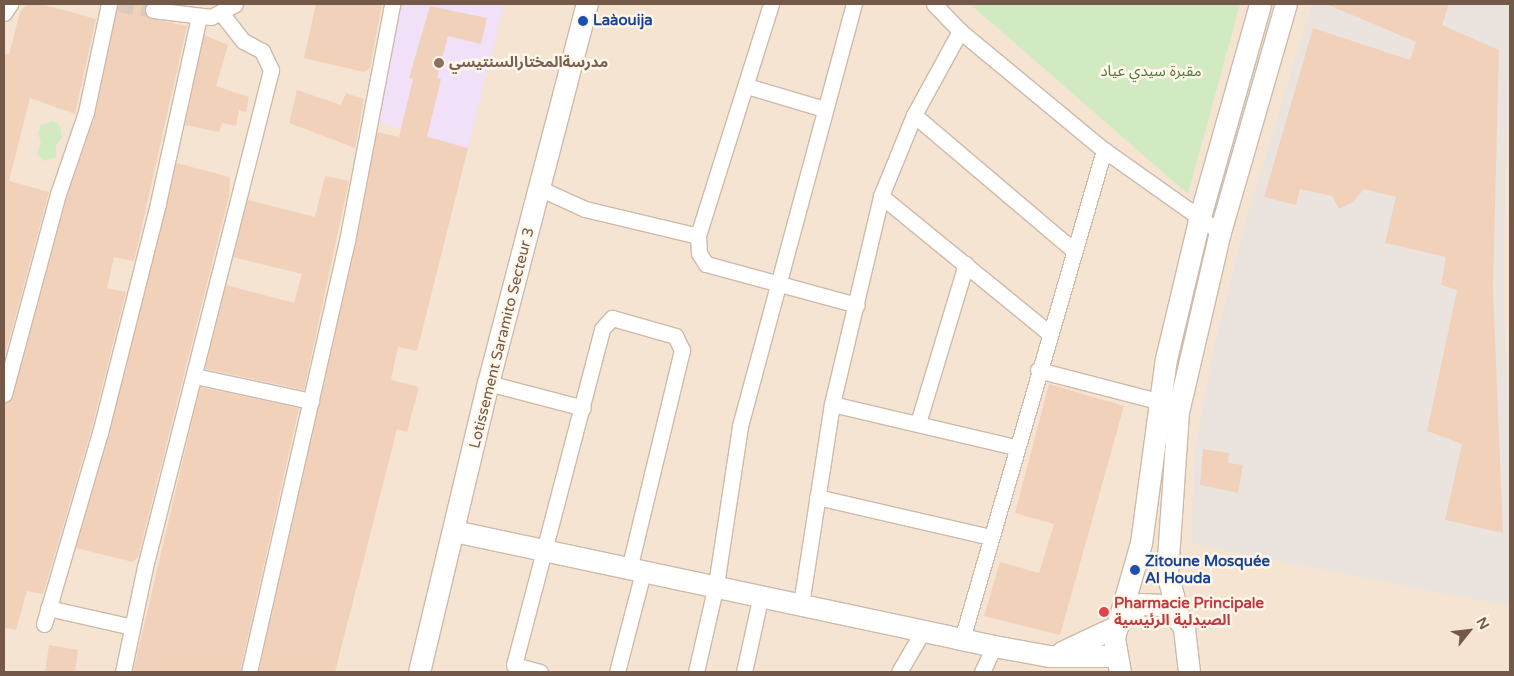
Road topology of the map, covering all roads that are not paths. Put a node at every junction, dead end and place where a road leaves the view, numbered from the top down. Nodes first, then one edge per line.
1 (10, 4) edge
2 (108, 4) edge
3 (235, 4) edge
4 (392, 4) edge
5 (587, 4) edge
6 (771, 4) edge
7 (854, 4) edge
8 (934, 4) edge
9 (1259, 8) edge
10 (153, 10) tunnel mouth
11 (1284, 12) edge
12 (4, 13) edge
13 (222, 14) junction
14 (199, 16) junction
15 (960, 31) junction
16 (747, 86) junction
17 (824, 110) junction
18 (914, 114) junction
19 (1104, 150) junction
20 (541, 189) junction
21 (880, 196) junction
22 (1199, 220) junction
23 (1220, 232) junction
24 (698, 236) junction
25 (1072, 249) junction
26 (966, 264) junction
27 (776, 284) junction
28 (857, 305) junction
29 (1048, 332) junction
30 (1038, 370) junction
31 (195, 376) junction
32 (488, 383) junction
33 (4, 394) edge
34 (311, 401) junction
35 (1158, 401) junction
36 (832, 404) junction
37 (582, 408) junction
38 (918, 423) junction
39 (1015, 446) junction
40 (816, 497) junction
41 (454, 531) junction
42 (990, 537) junction
43 (546, 551) junction
44 (636, 570) junction
45 (716, 585) junction
46 (761, 595) junction
47 (801, 604) junction
48 (48, 608) junction
49 (1180, 618) junction
50 (1119, 621) junction
51 (44, 624) dead end
52 (132, 627) junction
53 (924, 629) junction
54 (962, 638) junction
55 (994, 646) junction
56 (1189, 647) junction
57 (1050, 656) junction
58 (1115, 666) edge
59 (513, 668) edge
60 (123, 672) edge
61 (250, 672) edge
62 (419, 672) edge
63 (540, 672) edge
64 (617, 672) edge
65 (696, 672) edge
66 (744, 672) edge
67 (900, 672) edge
68 (982, 672) edge
69 (1071, 672) edge
70 (1189, 672) edge
71 (1198, 672) edge

1 - 12 street
2 - 33 street
3 - 13 street
4 - 34 street
5 - 20 street, Lotissement Saramito Secteur 3
6 - 16 street
7 - 17 street
8 - 15 street
9 - 11 street
9 - 22 street
10 - 14 street
11 - 23 street
13 - 14 street
13 - 31 street
14 - 48 street
15 - 18 street
15 - 19 street
16 - 17 street
16 - 24 street
17 - 27 street
18 - 21 street
18 - 25 street
19 - 22 street
19 - 25 street
20 - 24 street
20 - 32 street, Lotissement Saramito Secteur 3
21 - 26 street
21 - 28 street
22 - 23 street
22 - 35 street
23 - 49 street
24 - 27 street
25 - 29 street
26 - 29 street
26 - 38 street
27 - 28 street
27 - 45 street
28 - 36 street
29 - 30 street
30 - 35 street
30 - 39 street
31 - 34 street
31 - 52 street
32 - 37 street
32 - 41 street, Lotissement Saramito Secteur 3
34 - 61 street
35 - 50 street
36 - 38 street
36 - 40 street
37 - 43 street
37 - 44 street
38 - 39 street
39 - 42 street
40 - 42 street
40 - 47 street
41 - 43 street
41 - 62 street, Lotissement Saramito Secteur 3
42 - 54 street
43 - 44 street
43 - 59 street
44 - 45 street
44 - 64 street
45 - 46 street
45 - 65 street
46 - 47 street
46 - 66 street
47 - 53 street
48 - 51 street
48 - 52 street
49 - 50 street
49 - 56 street
50 - 57 street
50 - 58 street
52 - 60 street
53 - 54 street
53 - 67 street
54 - 55 street
55 - 57 street
55 - 68 street
56 - 70 street
56 - 71 street
57 - 58 street
57 - 69 street
59 - 63 street

